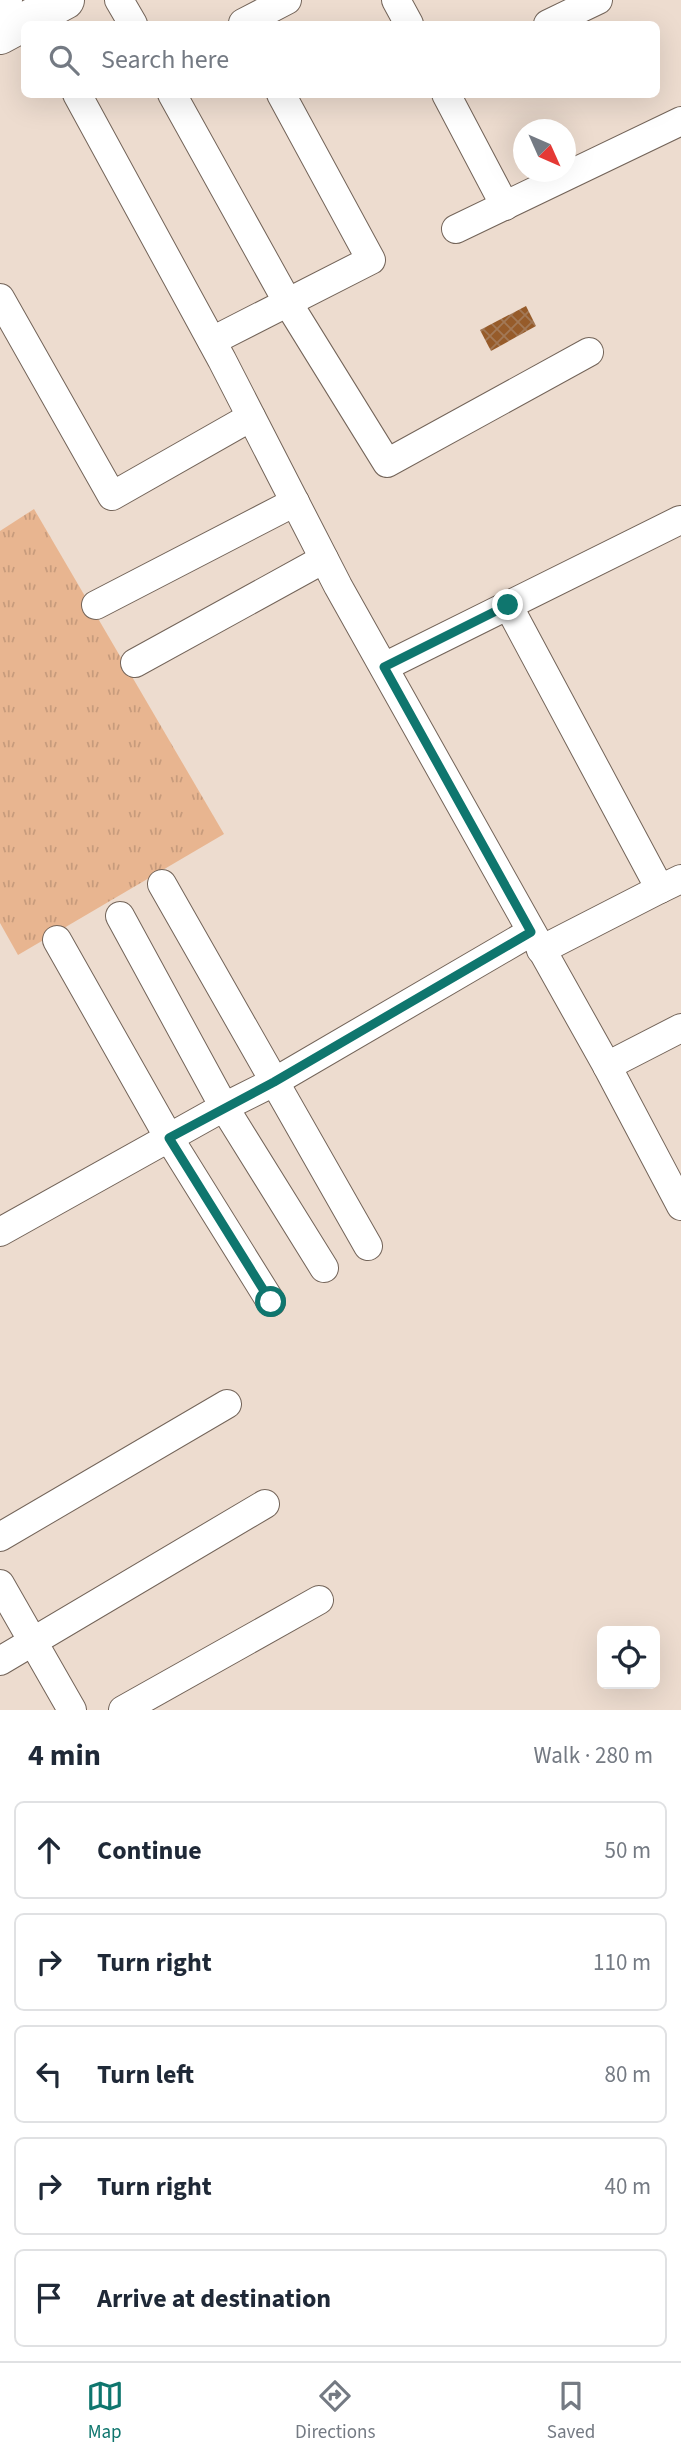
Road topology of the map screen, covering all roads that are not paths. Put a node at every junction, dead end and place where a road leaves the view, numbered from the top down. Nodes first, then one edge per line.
1 (119, 0) edge
2 (287, 0) edge
3 (396, 0) edge
4 (598, 0) edge
5 (28, 7) edge
6 (131, 21) edge
7 (247, 21) edge
8 (407, 21) edge
9 (554, 21) edge
10 (0, 35) edge
11 (79, 98) edge
12 (174, 98) edge
13 (283, 98) edge
14 (448, 98) edge
15 (681, 121) edge
16 (505, 206) junction
17 (456, 229) dead end
18 (0, 298) edge
19 (288, 303) junction
20 (212, 341) junction
21 (589, 352) dead end
22 (251, 417) junction
23 (295, 502) junction
24 (680, 520) edge
25 (324, 559) junction
26 (96, 605) dead end
27 (508, 605) junction
28 (135, 663) dead end
29 (384, 667) junction
30 (162, 884) dead end
31 (670, 884) edge
32 (120, 916) dead end
33 (57, 940) dead end
34 (536, 941) junction
35 (681, 1028) edge
36 (607, 1066) junction
37 (274, 1082) junction
38 (224, 1107) junction
39 (169, 1138) junction
40 (681, 1206) edge
41 (0, 1232) edge
42 (368, 1246) dead end
43 (324, 1268) dead end
44 (271, 1302) dead end
45 (227, 1404) dead end
46 (265, 1504) dead end
47 (0, 1536) edge
48 (0, 1584) edge
49 (319, 1600) dead end
50 (34, 1642) junction
51 (0, 1661) edge
52 (72, 1710) edge
53 (123, 1710) edge

1 - 6 street
2 - 7 street
3 - 8 street
4 - 9 street
5 - 10 main road
11 - 20 street
12 - 19 street
13 - 19 street
14 - 16 street
15 - 16 street
16 - 17 street
18 - 22 street
19 - 20 street
19 - 21 street
20 - 22 street
22 - 23 street
23 - 25 street
23 - 26 street
24 - 27 street
25 - 28 street
25 - 29 street
27 - 29 street
27 - 31 street
29 - 34 street
30 - 37 street
31 - 34 street
32 - 38 street
33 - 39 street
34 - 36 street
34 - 37 street
35 - 36 street
36 - 40 street
37 - 38 street
37 - 42 street
38 - 39 street
38 - 43 street
39 - 41 street
39 - 44 street
45 - 47 street
46 - 50 street
48 - 50 street
49 - 53 street
50 - 51 street
50 - 52 street

